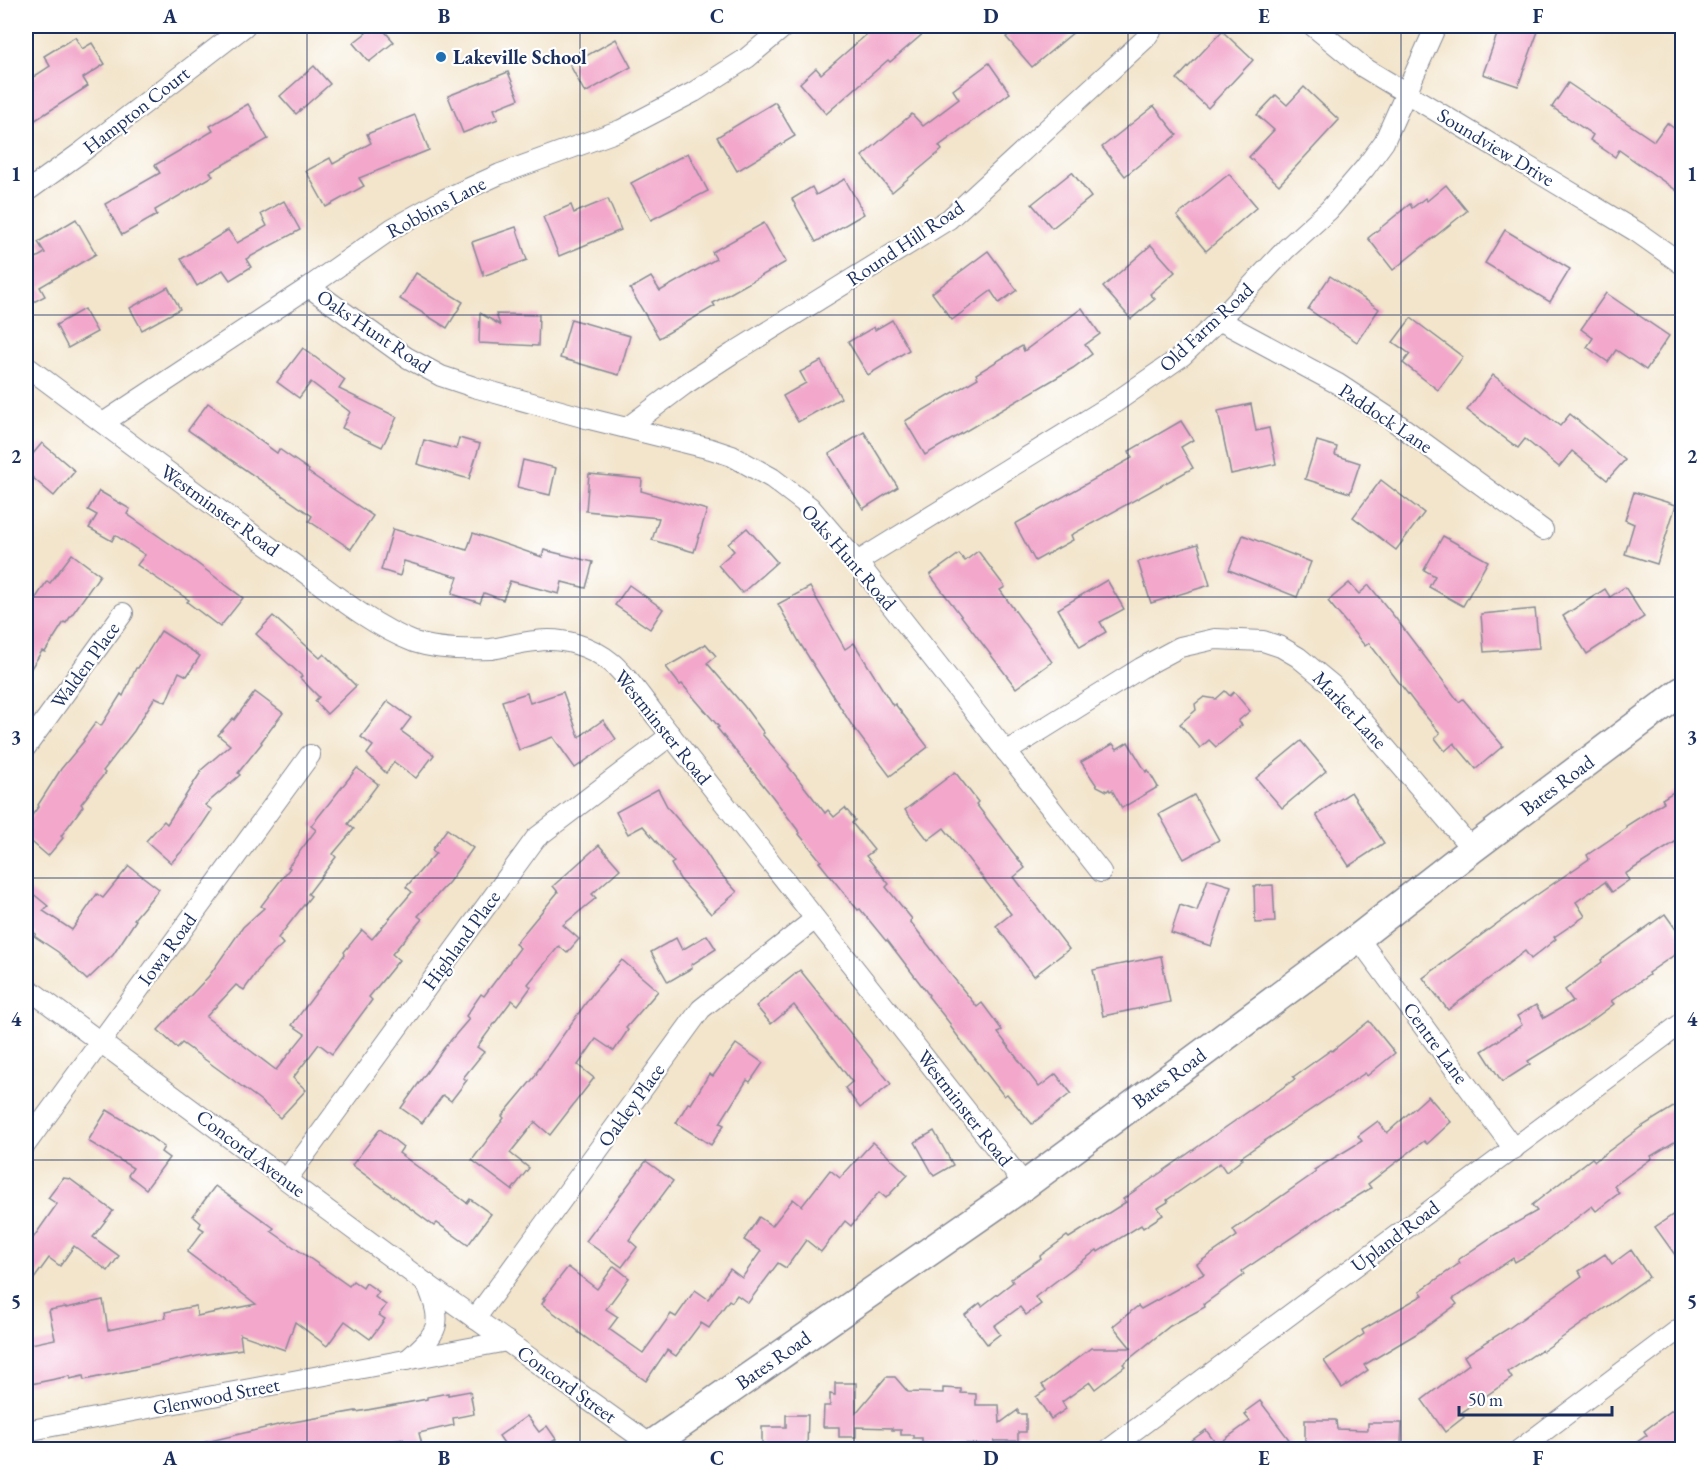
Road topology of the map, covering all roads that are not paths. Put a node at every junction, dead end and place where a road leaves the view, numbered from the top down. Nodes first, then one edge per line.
1 (245, 26) edge
2 (785, 26) edge
3 (1154, 26) edge
4 (1312, 26) edge
5 (1436, 26) edge
6 (1406, 92) junction
7 (26, 192) edge
8 (1683, 264) edge
9 (309, 287) junction
10 (1220, 320) junction
11 (26, 366) edge
12 (103, 423) junction
13 (628, 427) junction
14 (1544, 530) dead end
15 (857, 562) junction
16 (123, 613) dead end
17 (1683, 691) edge
18 (671, 735) junction
19 (26, 747) edge
20 (1006, 752) junction
21 (310, 755) dead end
22 (1472, 849) junction
23 (1101, 872) dead end
24 (815, 919) junction
25 (1358, 938) junction
26 (26, 987) edge
27 (1683, 1023) edge
28 (100, 1041) junction
29 (26, 1144) edge
30 (1514, 1149) junction
31 (287, 1179) junction
32 (1025, 1185) junction
33 (427, 1284) junction
34 (475, 1319) junction
35 (1683, 1327) edge
36 (507, 1341) junction
37 (407, 1360) junction
38 (26, 1431) edge
39 (651, 1448) edge
40 (1108, 1449) edge
41 (1519, 1449) edge

1 - 7 street, Hampton Court
2 - 9 street, Robbins Lane
3 - 13 street, Round Hill Road
4 - 6 street, Soundview Drive
5 - 6 street, Old Farm Road
6 - 8 street, Soundview Drive
6 - 10 street, Old Farm Road
9 - 12 street, Robbins Lane
9 - 13 street, Oaks Hunt Road
10 - 14 street, Paddock Lane
10 - 15 street, Old Farm Road
11 - 12 street, Westminster Road
12 - 18 street, Westminster Road
13 - 15 street, Oaks Hunt Road
15 - 20 street, Oaks Hunt Road
16 - 19 street, Walden Place
17 - 22 street, Bates Road
18 - 24 street, Westminster Road
18 - 31 street, Highland Place
20 - 22 street, Market Lane
20 - 23 street, Oaks Hunt Road
21 - 28 street, Iowa Road
22 - 25 street, Bates Road
24 - 32 street, Westminster Road
24 - 34 street, Oakley Place
25 - 30 street, Centre Lane
25 - 32 street, Bates Road
26 - 28 street, Concord Avenue
27 - 30 street, Upland Road
28 - 29 street, Iowa Road
28 - 31 street, Concord Avenue
30 - 40 street, Upland Road
31 - 33 street, Concord Avenue
32 - 39 street, Bates Road
33 - 34 street, Concord Avenue
33 - 37 street
34 - 36 street, Concord Street
35 - 41 street
36 - 37 street, Glenwood Street
36 - 39 street, Concord Street
37 - 38 street, Glenwood Street

